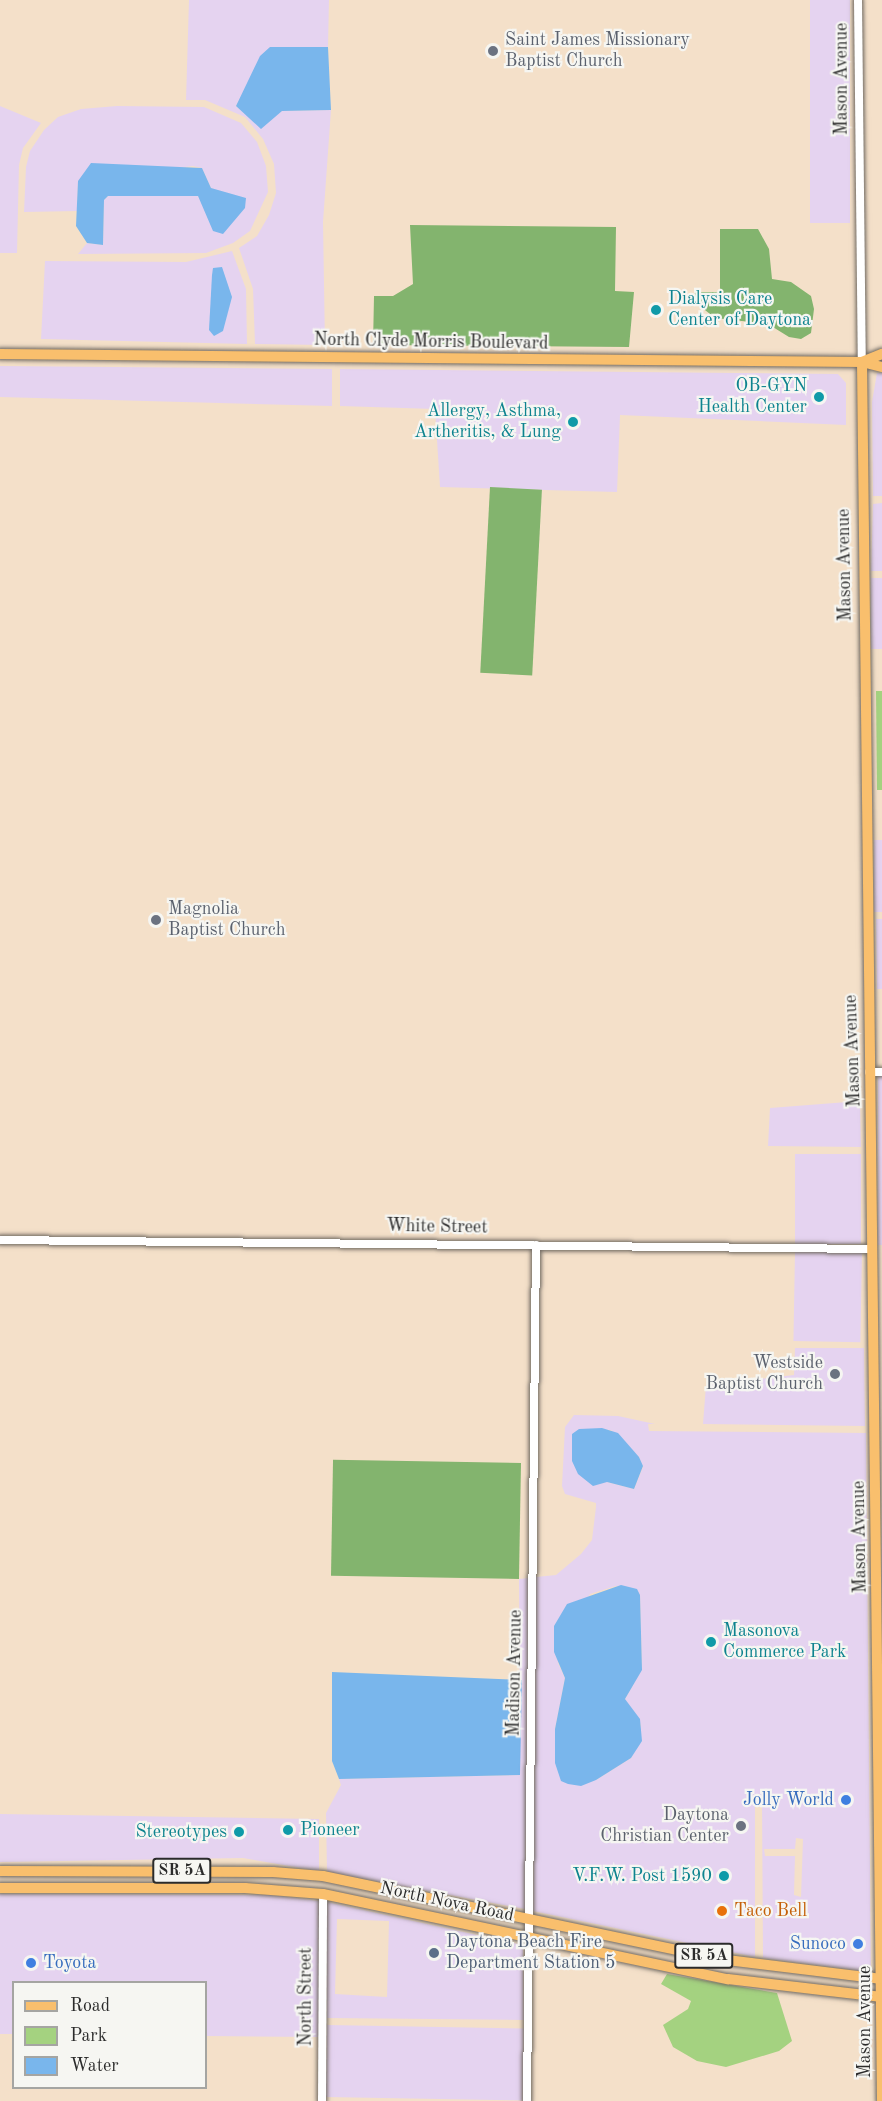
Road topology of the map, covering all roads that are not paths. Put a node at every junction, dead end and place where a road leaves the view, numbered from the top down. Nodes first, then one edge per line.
1 (858, 0) edge
2 (0, 354) edge
3 (882, 354) edge
4 (862, 362) junction
5 (882, 367) edge
6 (869, 1072) junction
7 (882, 1072) edge
8 (0, 1240) edge
9 (536, 1245) junction
10 (873, 1249) junction
11 (0, 1871) edge
12 (323, 1876) junction
13 (356, 1882) junction
14 (0, 1888) edge
15 (297, 1891) junction
16 (323, 1894) junction
17 (529, 1919) junction
18 (529, 1936) junction
19 (882, 1979) edge
20 (882, 1997) edge
21 (322, 2101) edge
22 (527, 2101) edge
23 (882, 2101) edge

1 - 4 street, Mason Avenue
2 - 4 main road, North Clyde Morris Boulevard
3 - 4 main road, North Clyde Morris Boulevard
4 - 5 main road, North Clyde Morris Boulevard
4 - 6 main road, Mason Avenue
6 - 7 street
6 - 10 main road, Mason Avenue
8 - 9 street, White Street
9 - 10 street, White Street
9 - 17 street, Madison Avenue
10 - 19 main road, Mason Avenue
11 - 12 main road, North Nova Road / SR 5A
12 - 13 main road, North Nova Road / SR 5A
12 - 15 main road
13 - 16 main road
13 - 17 main road, North Nova Road / SR 5A
14 - 15 main road, North Nova Road / SR 5A
15 - 16 main road, North Nova Road / SR 5A
16 - 18 main road, North Nova Road / SR 5A
16 - 21 street, North Street
17 - 18 street, Madison Avenue
17 - 19 main road, North Nova Road / SR 5A
18 - 20 main road, North Nova Road / SR 5A
18 - 22 street, Madison Avenue
19 - 20 main road, Mason Avenue
20 - 23 main road, Mason Avenue

